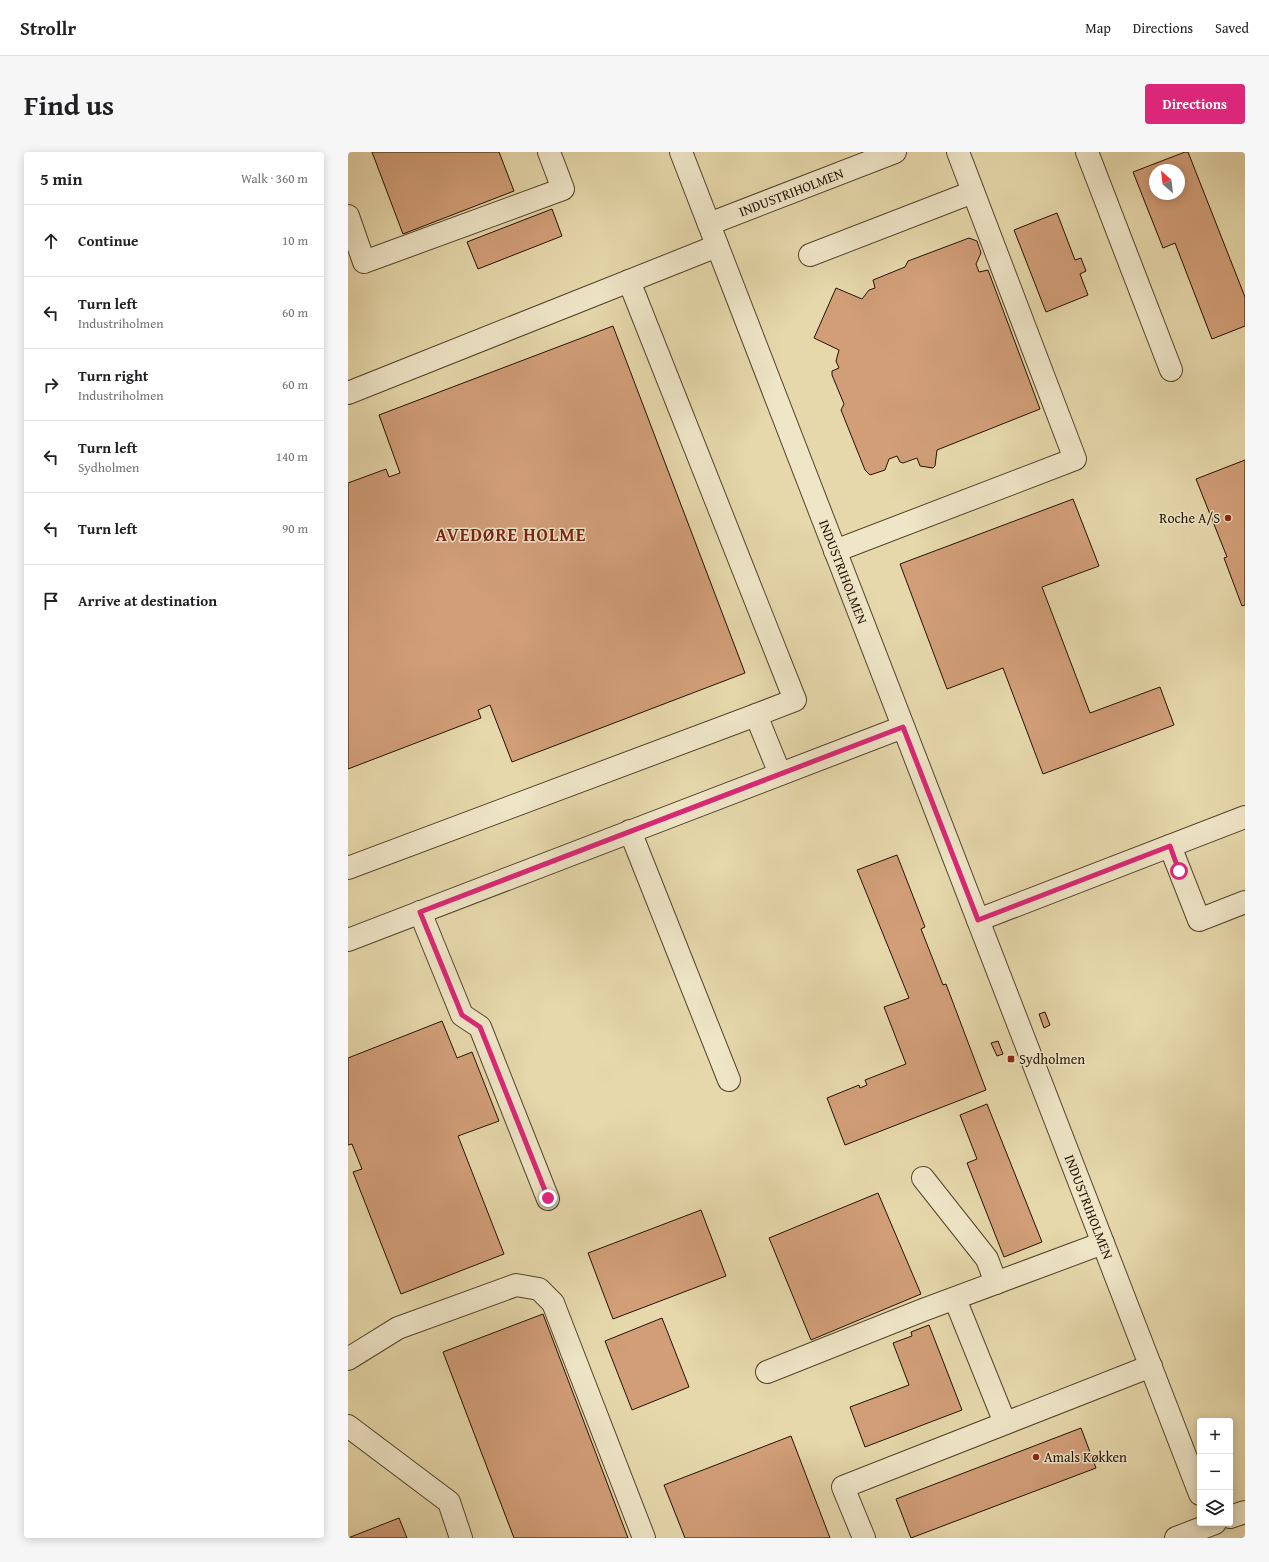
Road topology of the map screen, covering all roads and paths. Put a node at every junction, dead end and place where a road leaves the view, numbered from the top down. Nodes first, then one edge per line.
1 (549, 152) edge
2 (681, 152) edge
3 (895, 152) edge
4 (958, 152) edge
5 (1087, 152) edge
6 (973, 192) junction
7 (348, 216) edge
8 (709, 224) junction
9 (717, 246) junction
10 (810, 255) dead end
11 (629, 281) junction
12 (1171, 370) dead end
13 (348, 393) edge
14 (835, 551) junction
15 (756, 716) junction
16 (903, 727) junction
17 (780, 774) junction
18 (1245, 817) edge
19 (630, 832) junction
20 (1170, 846) junction
21 (348, 868) edge
22 (1245, 902) edge
23 (420, 912) junction
24 (978, 920) junction
25 (348, 940) edge
26 (729, 1080) dead end
27 (923, 1178) dead end
28 (548, 1198) dead end
29 (1103, 1243) junction
30 (996, 1283) junction
31 (955, 1299) junction
32 (348, 1359) edge
33 (1151, 1366) junction
34 (767, 1372) dead end
35 (1005, 1423) junction
36 (348, 1426) edge
37 (1198, 1490) edge
38 (1245, 1512) edge
39 (1233, 1518) edge
40 (1214, 1526) edge
41 (461, 1538) edge
42 (644, 1538) edge
43 (864, 1538) edge
44 (1176, 1538) edge

1 - 7 street
2 - 8 street, INDUSTRIHOLMEN
3 - 8 street, INDUSTRIHOLMEN
4 - 6 street
5 - 12 street
6 - 10 street
6 - 14 street
8 - 9 street, INDUSTRIHOLMEN
9 - 11 street
9 - 14 street, INDUSTRIHOLMEN
11 - 13 street
11 - 15 street
14 - 16 street, INDUSTRIHOLMEN
15 - 17 street
15 - 21 street
16 - 17 street
16 - 24 street, INDUSTRIHOLMEN
17 - 19 street
18 - 20 street
19 - 23 street
19 - 26 street
20 - 22 street
20 - 24 street
23 - 25 street
23 - 28 street
24 - 29 street, INDUSTRIHOLMEN
27 - 30 street
29 - 30 street
29 - 33 street, INDUSTRIHOLMEN
30 - 31 street
31 - 34 street
31 - 35 street
32 - 42 street
33 - 35 street
33 - 37 street, INDUSTRIHOLMEN
35 - 43 street
36 - 41 street
38 - 39 street
40 - 44 street

